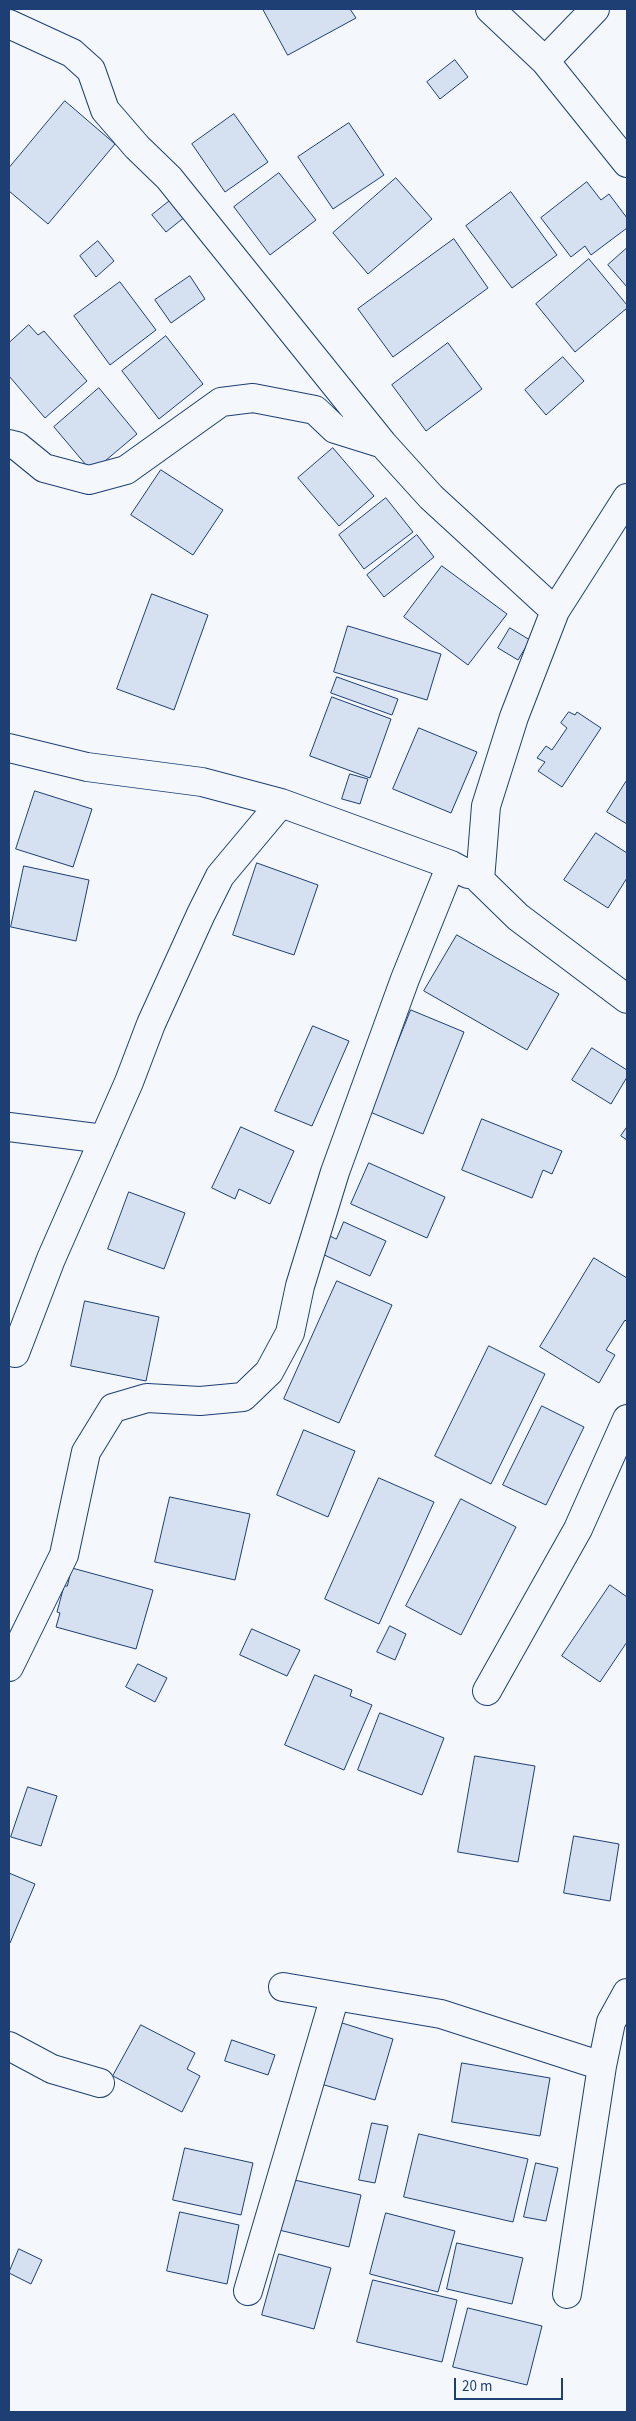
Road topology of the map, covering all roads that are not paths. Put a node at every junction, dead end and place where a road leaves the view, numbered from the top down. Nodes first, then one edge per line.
1 (490, 9) edge
2 (595, 9) edge
3 (9, 24) edge
4 (546, 60) junction
5 (627, 163) edge
6 (9, 444) edge
7 (383, 444) junction
8 (627, 498) edge
9 (555, 611) junction
10 (9, 748) edge
11 (281, 804) junction
12 (451, 865) junction
13 (480, 880) junction
14 (627, 999) edge
15 (9, 1128) edge
16 (104, 1139) junction
17 (15, 1353) dead end
18 (627, 1419) edge
19 (9, 1667) edge
20 (488, 1691) dead end
21 (283, 1988) dead end
22 (627, 1993) edge
23 (335, 1996) junction
24 (9, 2046) edge
25 (602, 2066) junction
26 (100, 2084) dead end
27 (248, 2291) dead end
28 (567, 2294) dead end

1 - 4 street
2 - 4 street
3 - 7 street
4 - 5 street
6 - 7 street
7 - 9 street
8 - 9 street
9 - 13 street
10 - 11 street
11 - 12 street
11 - 16 street
12 - 13 street
12 - 19 street
13 - 14 street
15 - 16 street
16 - 17 street
18 - 20 street
21 - 23 street
22 - 25 street
23 - 25 street
23 - 27 street
24 - 26 street
25 - 28 street

